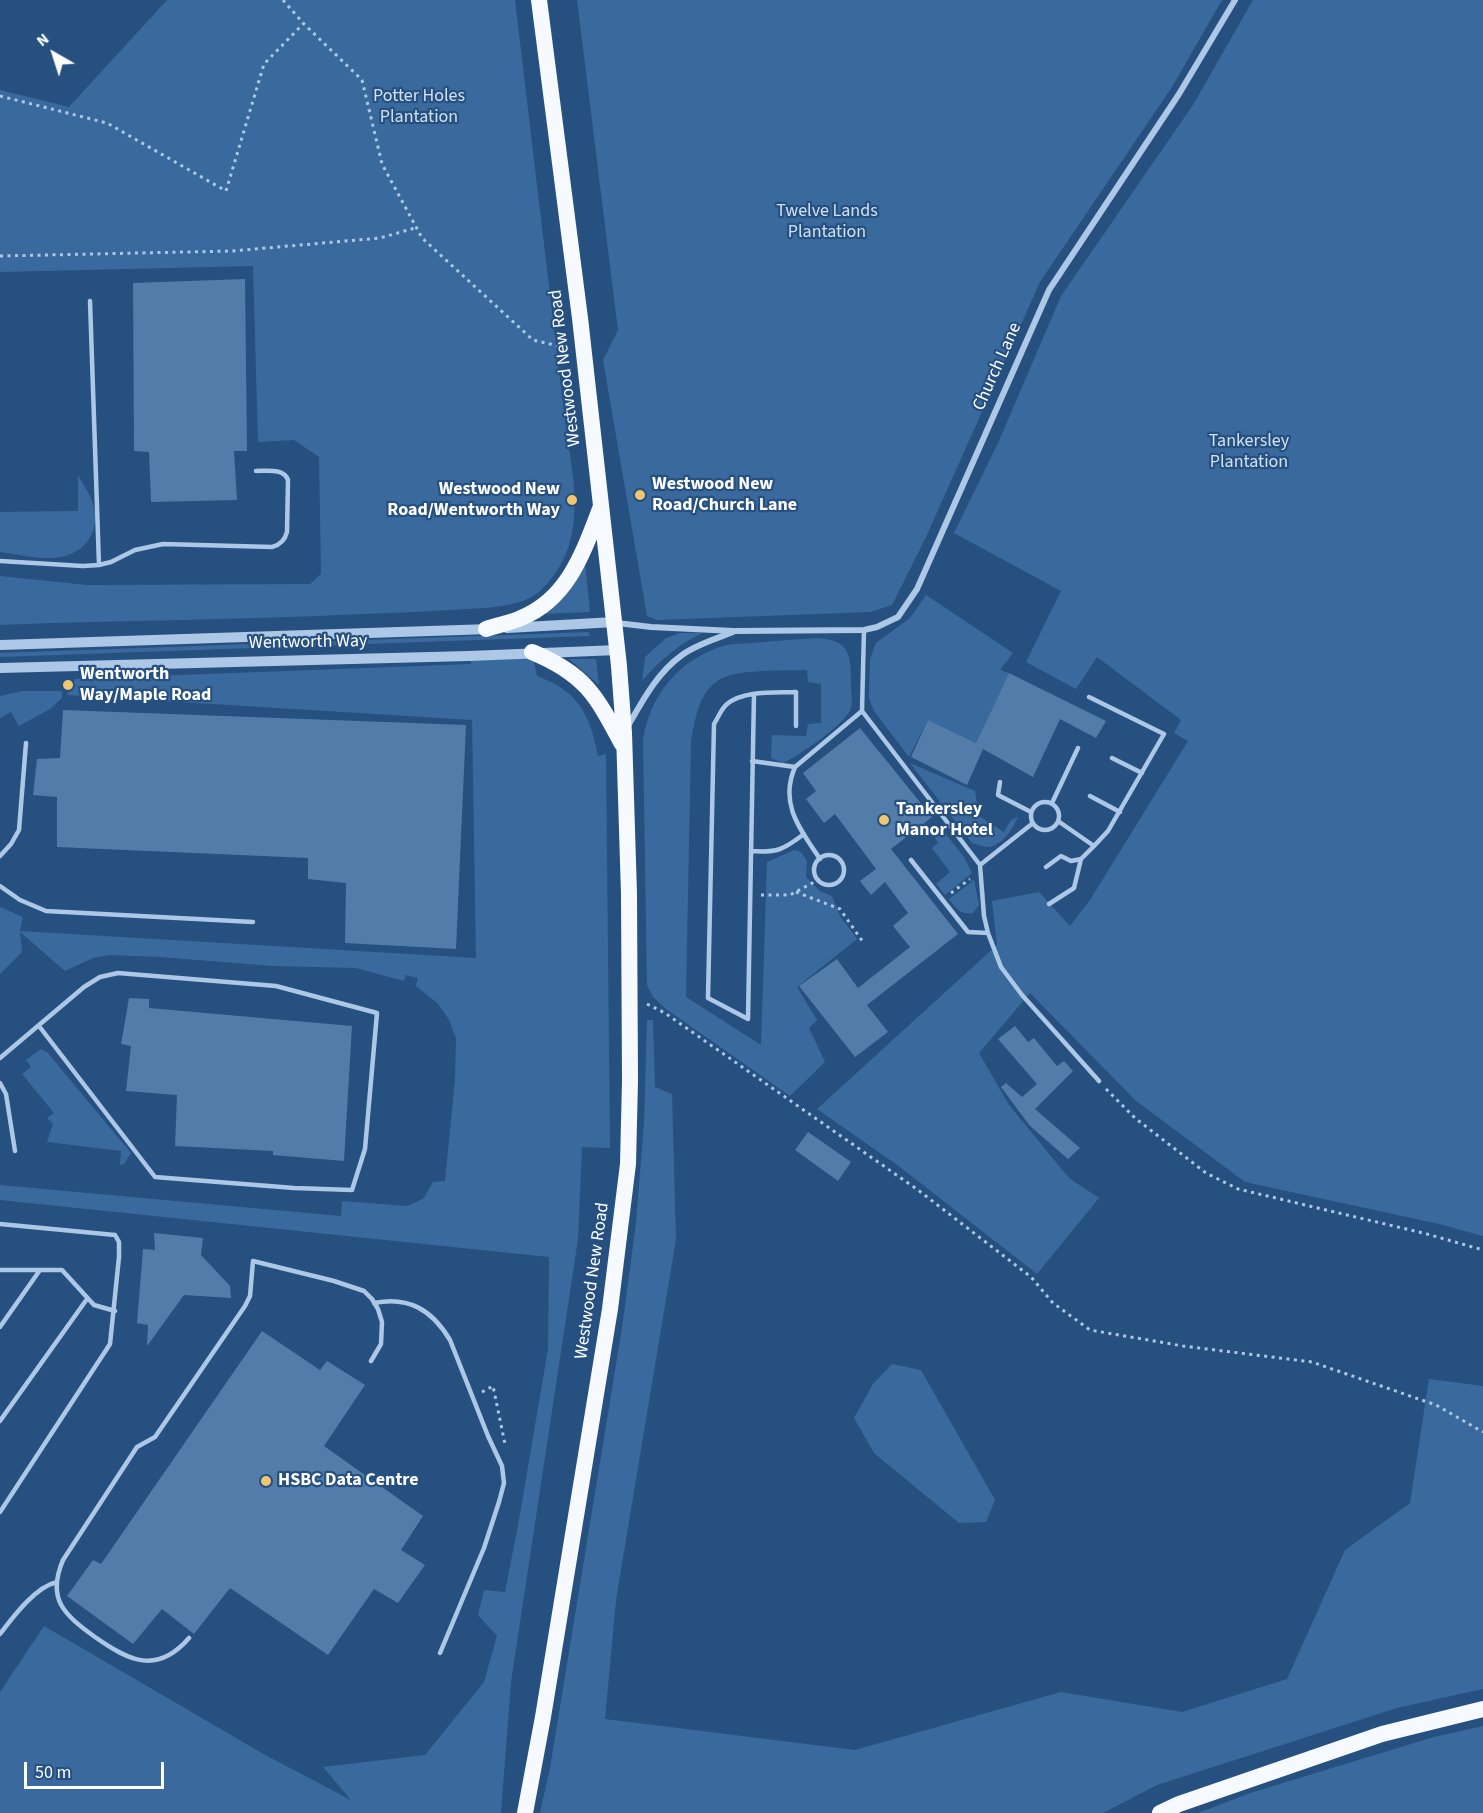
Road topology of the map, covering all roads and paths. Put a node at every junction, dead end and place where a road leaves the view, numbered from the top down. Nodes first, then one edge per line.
1 (283, 0) edge
2 (539, 0) edge
3 (1235, 0) edge
4 (304, 24) junction
5 (0, 96) edge
6 (415, 228) junction
7 (0, 256) edge
8 (90, 301) dead end
9 (583, 352) junction
10 (256, 471) dead end
11 (601, 504) junction
12 (0, 561) edge
13 (99, 565) junction
14 (615, 622) junction
15 (486, 629) junction
16 (864, 630) junction
17 (734, 631) junction
18 (0, 645) edge
19 (618, 650) junction
20 (532, 652) junction
21 (2, 669) edge
22 (754, 694) junction
23 (1089, 697) dead end
24 (862, 711) junction
25 (796, 726) dead end
26 (624, 740) junction
27 (26, 743) dead end
28 (1078, 748) dead end
29 (1112, 758) dead end
30 (752, 761) junction
31 (795, 767) junction
32 (1142, 773) junction
33 (1000, 782) dead end
34 (1090, 796) dead end
35 (1052, 803) junction
36 (1031, 812) junction
37 (1120, 812) junction
38 (1058, 821) junction
39 (1033, 823) junction
40 (804, 834) junction
41 (1094, 846) junction
42 (751, 851) junction
43 (0, 856) edge
44 (820, 859) junction
45 (1081, 859) junction
46 (911, 860) dead end
47 (1046, 867) dead end
48 (980, 868) junction
49 (818, 880) junction
50 (0, 886) edge
51 (796, 892) junction
52 (750, 894) junction
53 (943, 900) junction
54 (1049, 904) dead end
55 (253, 922) dead end
56 (988, 933) junction
57 (863, 942) dead end
58 (630, 995) junction
59 (39, 1026) junction
60 (0, 1058) edge
61 (1099, 1082) joint
62 (0, 1083) edge
63 (15, 1151) dead end
64 (0, 1224) edge
65 (1483, 1250) edge
66 (0, 1270) edge
67 (40, 1270) junction
68 (87, 1299) junction
69 (374, 1303) junction
70 (115, 1311) junction
71 (0, 1327) edge
72 (372, 1361) dead end
73 (472, 1397) junction
74 (0, 1421) edge
75 (1483, 1432) edge
76 (502, 1469) junction
77 (0, 1512) edge
78 (57, 1582) junction
79 (0, 1634) edge
80 (189, 1638) dead end
81 (440, 1653) dead end
82 (1483, 1709) edge
83 (525, 1813) edge
84 (1160, 1813) edge

1 - 4 path
2 - 9 highway, Westwood New Road
3 - 16 street, Church Lane
4 - 5 path
4 - 6 path
6 - 7 path
6 - 9 path
8 - 13 lane
9 - 11 highway, Westwood New Road
10 - 13 lane
11 - 14 highway, Westwood New Road
11 - 15 highway
12 - 13 lane
14 - 15 street, Wentworth Way
14 - 17 street, Church Lane
14 - 19 highway, Westwood New Road
15 - 18 street, Wentworth Way
16 - 17 street, Church Lane
16 - 24 lane
17 - 26 street, Church Lane
19 - 20 street, Wentworth Way
19 - 26 highway, Westwood New Road
20 - 21 street, Wentworth Way
20 - 26 highway
22 - 25 lane
22 - 30 lane
22 - 52 lane
23 - 32 lane
24 - 31 lane
24 - 48 lane
26 - 58 highway, Westwood New Road
27 - 43 lane
28 - 35 lane
29 - 32 lane
30 - 31 lane
30 - 42 lane
31 - 40 lane
32 - 37 lane
33 - 36 lane
34 - 37 lane
35 - 36 lane
35 - 38 lane
36 - 39 lane
37 - 41 lane
38 - 39 lane
38 - 41 lane
39 - 48 lane
40 - 42 lane
40 - 44 lane
41 - 45 lane
42 - 52 lane
44 - 49 lane
44 - 49 lane
45 - 47 lane
45 - 54 lane
46 - 53 lane
48 - 53 path
48 - 56 lane
49 - 51 path
50 - 55 lane
51 - 52 path
51 - 57 path
53 - 56 lane
56 - 61 lane
58 - 75 path
58 - 83 highway, Westwood New Road
59 - 59 lane
59 - 60 lane
61 - 65 path
62 - 63 lane
64 - 70 lane
66 - 67 lane
67 - 68 lane
67 - 71 lane
68 - 70 lane
68 - 74 lane
69 - 72 lane
69 - 73 lane
69 - 78 lane
70 - 77 lane
73 - 76 lane
73 - 76 path
76 - 81 lane
78 - 79 lane
78 - 80 lane
82 - 84 highway

